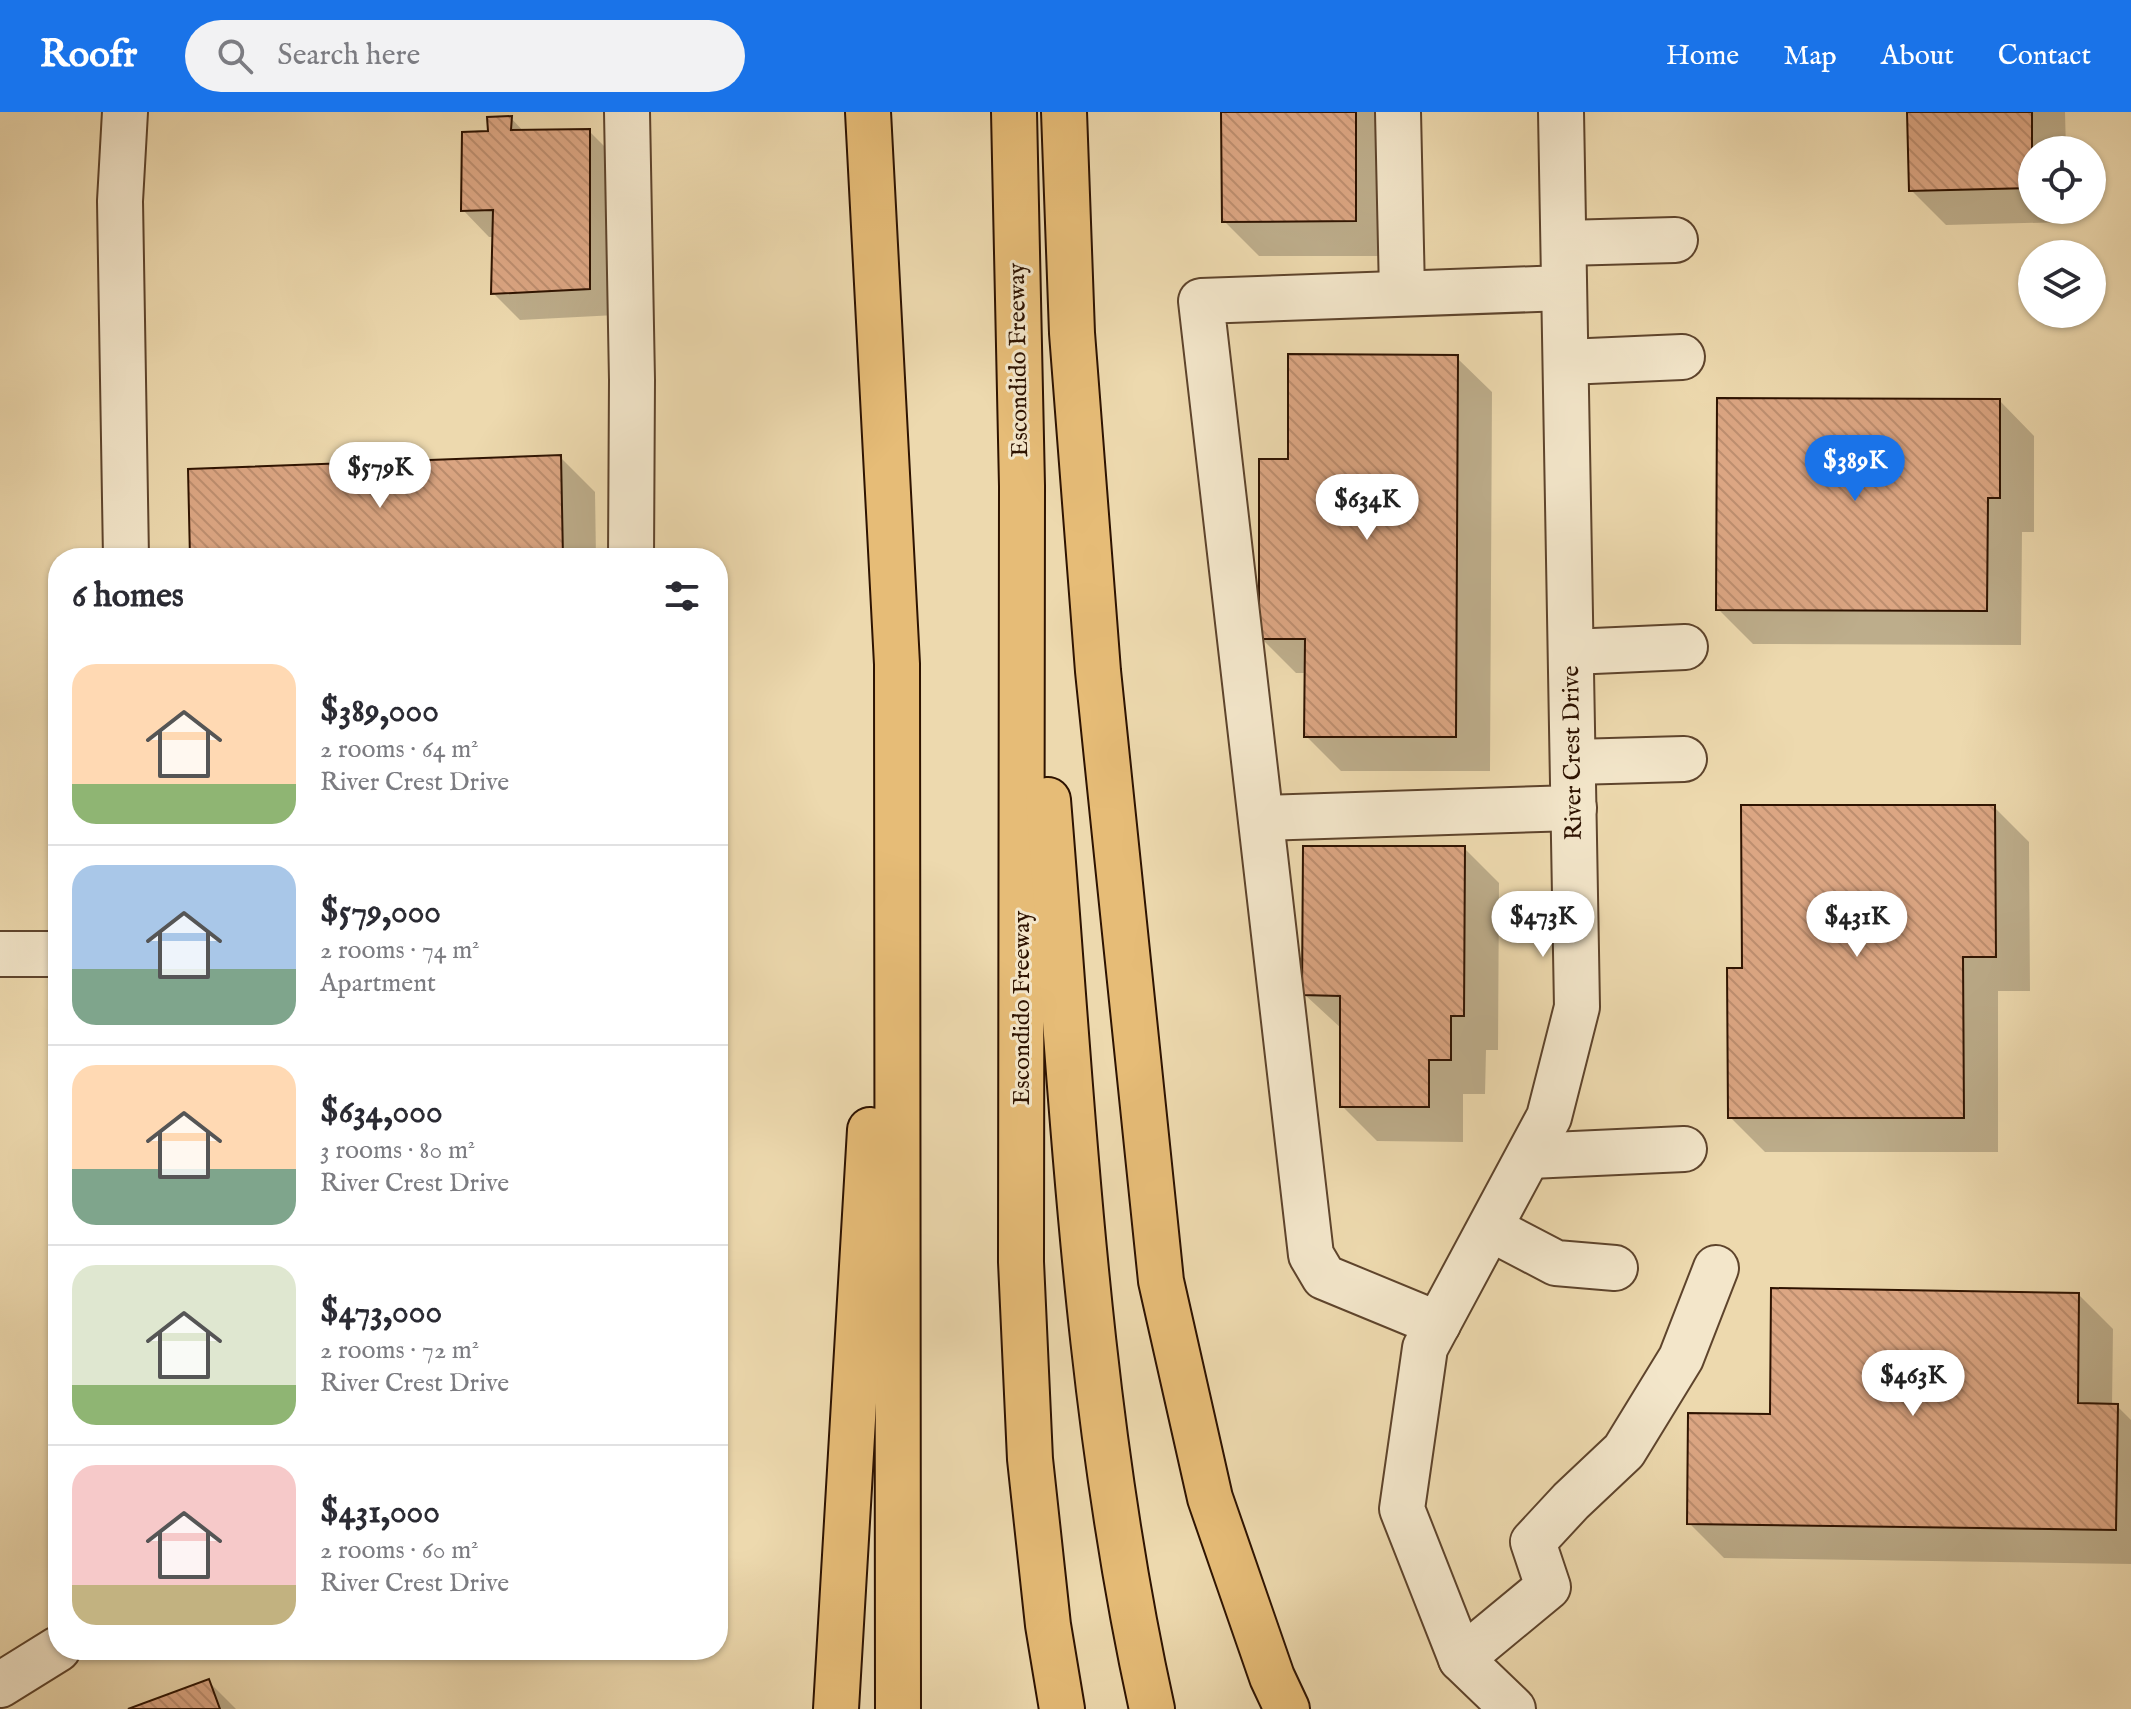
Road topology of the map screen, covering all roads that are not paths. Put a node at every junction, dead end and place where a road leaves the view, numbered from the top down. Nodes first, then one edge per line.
1 (125, 112) edge
2 (627, 112) edge
3 (868, 112) edge
4 (1014, 112) edge
5 (1064, 112) edge
6 (1398, 112) edge
7 (1561, 112) edge
8 (1675, 240) dead end
9 (1564, 243) junction
10 (1564, 288) junction
11 (1402, 292) junction
12 (1682, 357) dead end
13 (1566, 362) junction
14 (1022, 486) junction
15 (126, 548) edge
16 (631, 548) edge
17 (1685, 647) dead end
18 (1571, 652) junction
19 (897, 664) junction
20 (1684, 759) dead end
21 (1573, 762) junction
22 (1574, 808) junction
23 (1261, 818) junction
24 (0, 954) edge
25 (48, 954) edge
26 (1684, 1149) dead end
27 (1530, 1156) junction
28 (1491, 1229) junction
29 (1615, 1268) dead end
30 (1716, 1268) dead end
31 (1438, 1324) junction
32 (48, 1655) edge
33 (1461, 1659) junction
34 (0, 1685) edge
35 (836, 1709) edge
36 (898, 1709) edge
37 (1062, 1709) edge
38 (1152, 1709) edge
39 (1287, 1709) edge
40 (1513, 1709) edge

1 - 15 street
2 - 16 street
3 - 19 highway
4 - 14 highway, Escondido Freeway
5 - 39 highway
6 - 11 street
7 - 9 street, River Crest Drive
8 - 9 street
9 - 10 street, River Crest Drive
10 - 11 street
10 - 13 street, River Crest Drive
11 - 23 street
12 - 13 street
13 - 18 street, River Crest Drive
14 - 37 highway, Escondido Freeway
14 - 38 highway
17 - 18 street
18 - 21 street, River Crest Drive
19 - 35 highway
19 - 36 highway
20 - 21 street
21 - 22 street, River Crest Drive
22 - 23 street
22 - 27 street, River Crest Drive
23 - 31 street
24 - 25 street
26 - 27 street
27 - 28 street, River Crest Drive
28 - 29 street
28 - 31 street, River Crest Drive
30 - 33 street
31 - 33 street, River Crest Drive
32 - 34 street
33 - 40 street, River Crest Drive

